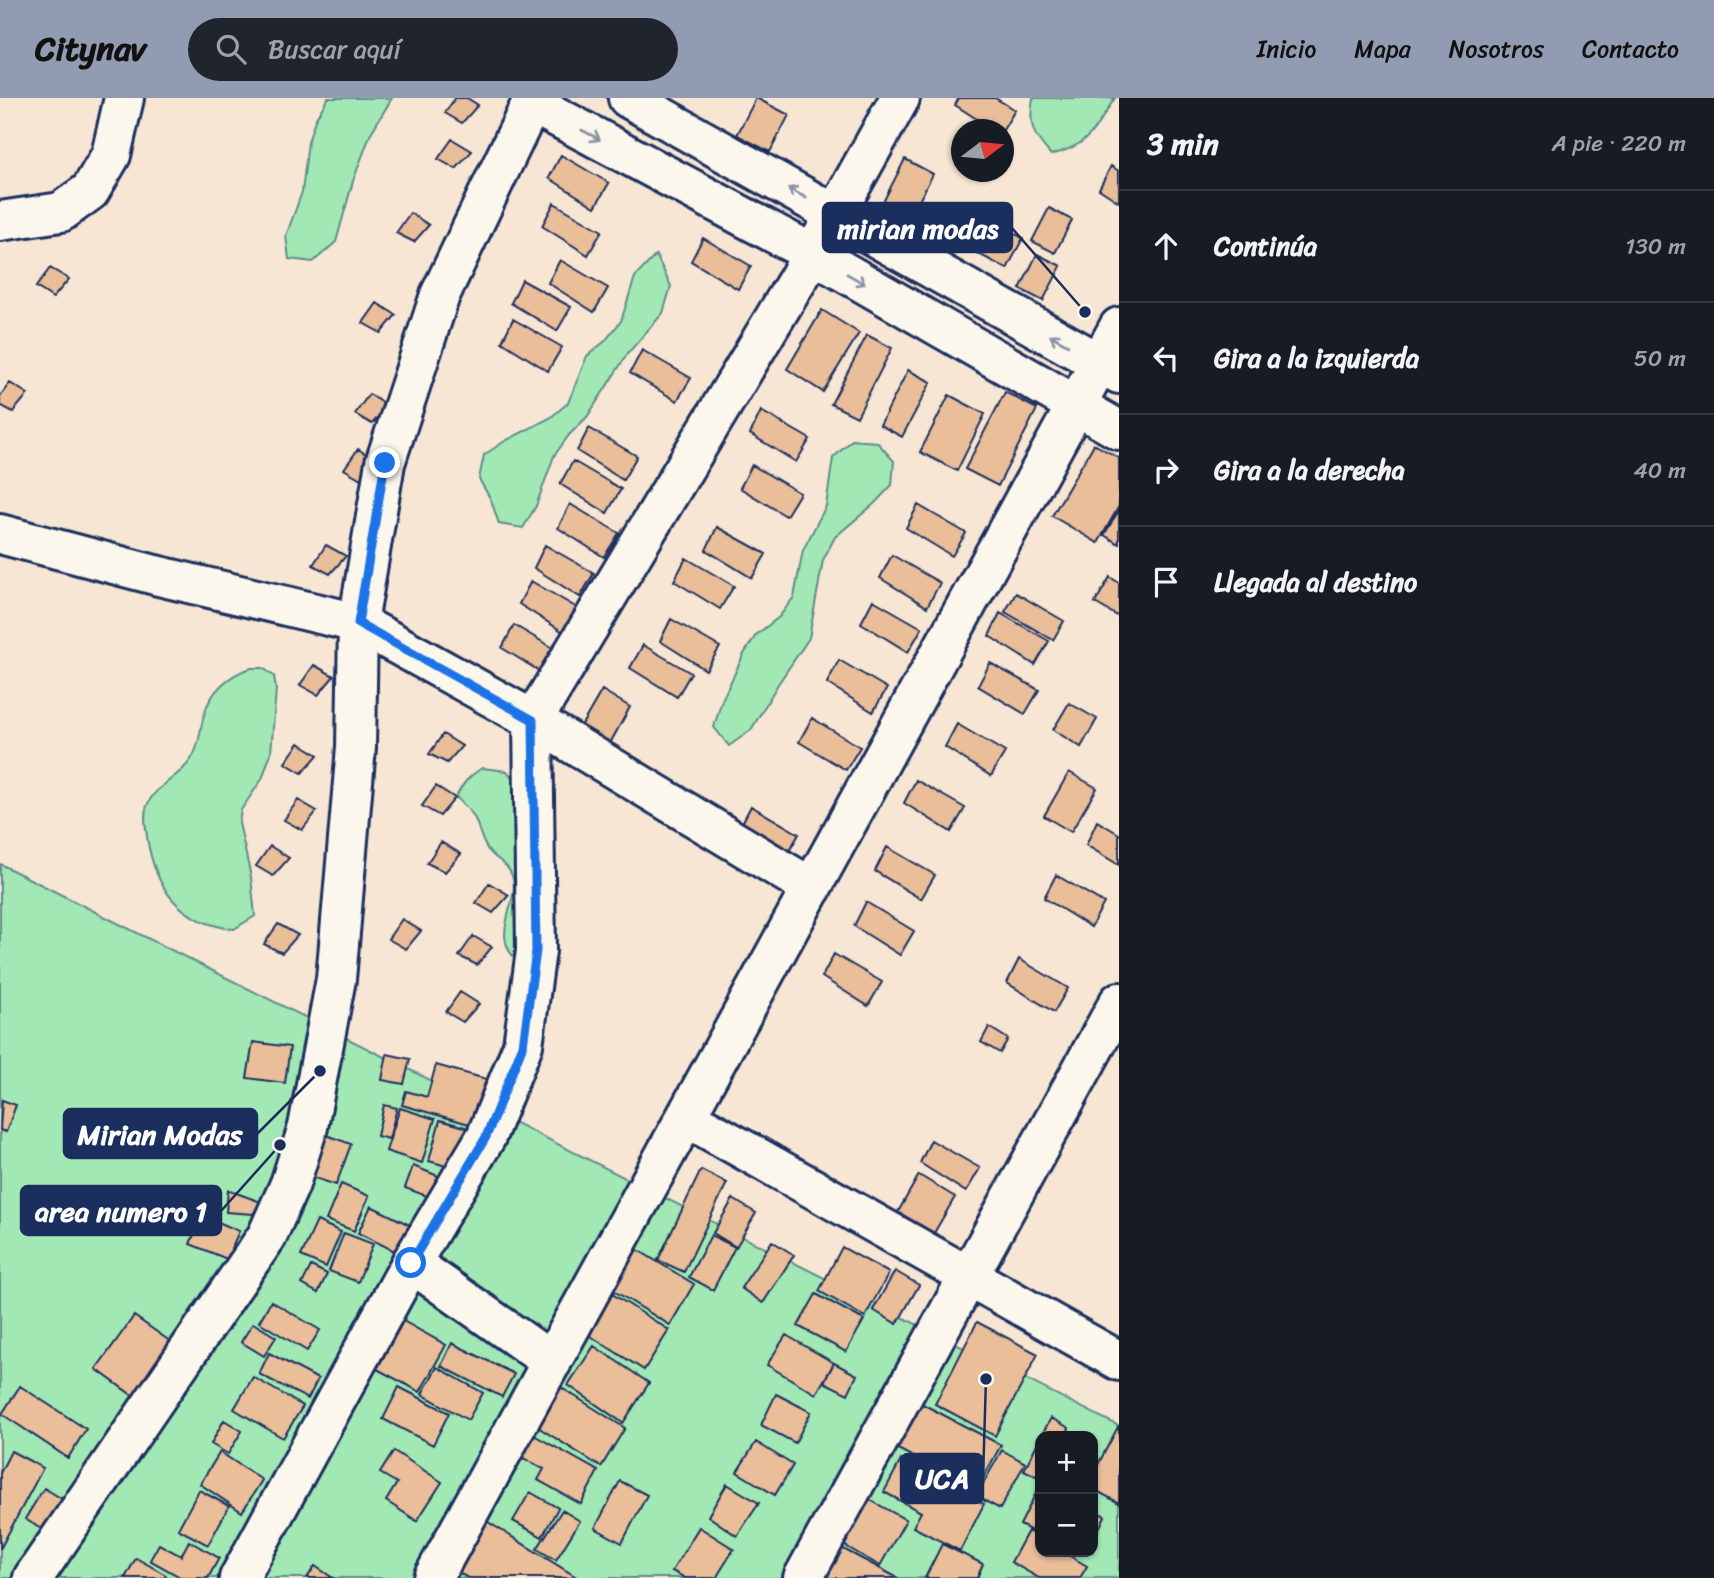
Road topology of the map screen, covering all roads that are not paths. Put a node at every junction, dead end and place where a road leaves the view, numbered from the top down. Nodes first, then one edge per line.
1 (124, 98) edge
2 (628, 98) edge
3 (900, 98) edge
4 (532, 100) edge
5 (836, 215) junction
6 (0, 221) edge
7 (813, 254) junction
8 (1119, 327) edge
9 (1109, 368) edge
10 (1076, 406) junction
11 (1119, 430) edge
12 (0, 534) edge
13 (358, 623) junction
14 (533, 720) junction
15 (812, 888) junction
16 (1119, 1002) edge
17 (686, 1117) junction
18 (411, 1263) junction
19 (968, 1276) junction
20 (1119, 1361) edge
21 (552, 1362) junction
22 (33, 1578) edge
23 (239, 1578) edge
24 (433, 1578) edge
25 (803, 1578) edge

1 - 6 street
5 -> 2 street
3 - 5 street
4 -> 7 street
4 - 13 street
5 - 7 street
9 -> 5 street
7 -> 10 street
7 - 14 street
8 - 9 street
9 - 10 street
10 - 11 street
10 - 15 street
12 - 13 street
13 - 14 street
13 - 22 street
14 - 15 street
14 - 18 street
15 - 17 street
16 - 19 street
17 - 19 street
17 - 21 street
18 - 21 street
18 - 23 street
19 - 20 street
19 - 25 street
21 - 24 street

